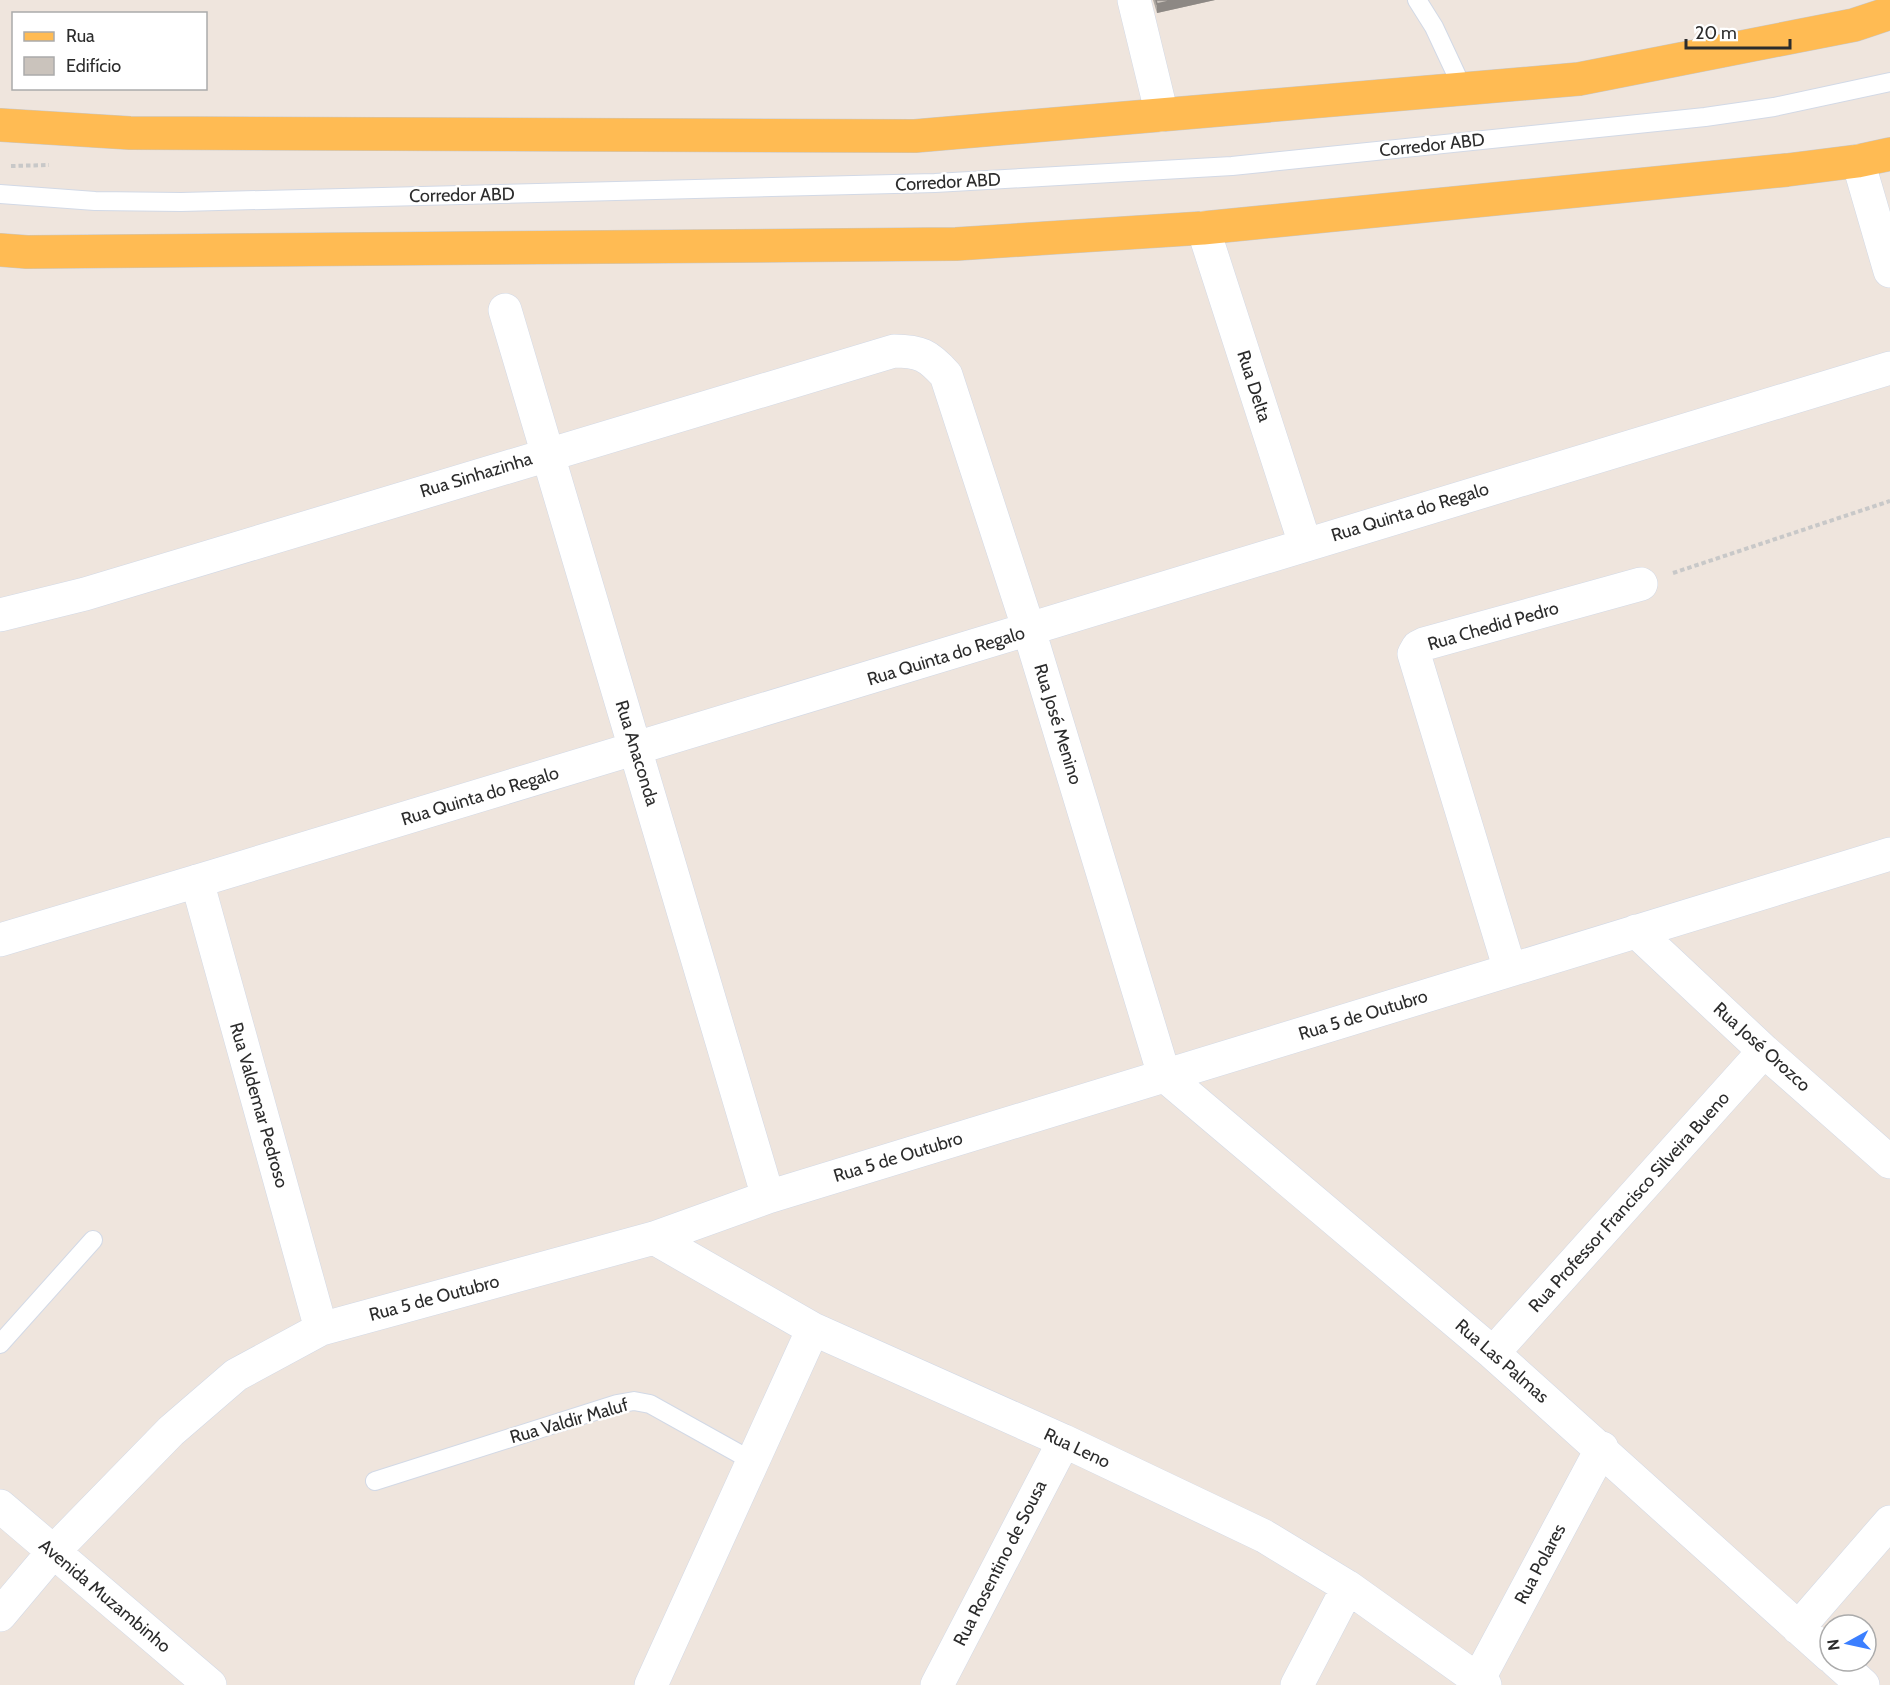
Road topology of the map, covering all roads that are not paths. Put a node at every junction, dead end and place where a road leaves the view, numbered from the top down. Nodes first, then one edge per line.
1 (1134, 0) edge
2 (1418, 0) edge
3 (1890, 13) edge
4 (1890, 82) edge
5 (1463, 89) junction
6 (1162, 115) junction
7 (0, 125) edge
8 (130, 133) junction
9 (0, 148) edge
10 (1890, 154) edge
11 (1858, 161) junction
12 (0, 194) edge
13 (1203, 228) junction
14 (0, 250) edge
15 (1890, 271) edge
16 (506, 310) dead end
17 (1890, 368) edge
18 (946, 375) joint
19 (548, 453) junction
20 (1305, 544) junction
21 (1641, 584) road end
22 (0, 615) edge
23 (1029, 630) junction
24 (636, 749) junction
25 (1890, 854) edge
26 (197, 881) junction
27 (1636, 931) junction
28 (0, 940) edge
29 (1510, 970) junction
30 (1764, 1051) junction
31 (1164, 1075) junction
32 (1890, 1162) edge
33 (768, 1197) junction
34 (654, 1238) junction
35 (93, 1240) dead end
36 (321, 1329) junction
37 (813, 1329) junction
38 (0, 1344) edge
39 (1493, 1353) junction
40 (1064, 1441) junction
41 (1602, 1448) junction
42 (754, 1461) junction
43 (375, 1481) dead end
44 (0, 1506) edge
45 (1890, 1522) edge
46 (53, 1552) junction
47 (1348, 1587) junction
48 (0, 1615) edge
49 (1798, 1628) junction
50 (1818, 1646) edge
51 (1850, 1673) edge
52 (1481, 1682) edge
53 (210, 1685) edge
54 (651, 1685) edge
55 (937, 1685) edge
56 (1297, 1685) edge
57 (1863, 1685) edge

1 - 6 street
2 - 5 lane
3 - 5 main road
4 - 12 lane, Corredor ABD
5 - 6 main road
6 - 8 main road
7 - 8 main road
8 - 9 main road
10 - 11 main road
11 - 13 main road
11 - 15 street
13 - 14 main road
13 - 20 street, Rua Delta
16 - 19 street, Rua Anaconda
17 - 20 street, Rua Quinta do Regalo
18 - 19 street, Rua Sinhazinha
18 - 23 street, Rua José Menino
19 - 22 street, Rua Sinhazinha
19 - 24 street, Rua Anaconda
20 - 23 street, Rua Quinta do Regalo
21 - 29 street, Rua Chedid Pedro
23 - 24 street, Rua Quinta do Regalo
23 - 31 street, Rua José Menino
24 - 26 street, Rua Quinta do Regalo
24 - 33 street, Rua Anaconda
25 - 27 street, Rua 5 de Outubro
26 - 28 street, Rua Quinta do Regalo
26 - 36 street, Rua Valdemar Pedroso
27 - 29 street, Rua 5 de Outubro
27 - 30 street, Rua José Orozco
29 - 31 street, Rua 5 de Outubro
30 - 32 street, Rua José Orozco
30 - 39 street, Rua Professor Francisco Silveira Bueno
31 - 33 street, Rua 5 de Outubro
31 - 39 street, Rua Las Palmas
33 - 34 street, Rua 5 de Outubro
34 - 36 street, Rua 5 de Outubro
34 - 37 street, Rua Leno
35 - 38 lane
36 - 46 street, Rua 5 de Outubro
37 - 40 street, Rua Leno
37 - 42 street
39 - 41 street, Rua Las Palmas
40 - 47 street, Rua Leno
40 - 55 street, Rua Rosentino de Sousa
41 - 49 street, Rua Las Palmas
41 - 52 street, Rua Polares
42 - 43 lane, Rua Valdir Maluf
42 - 54 street
44 - 46 street, Avenida Muzambinho
45 - 49 street
46 - 48 street, Rua 5 de Outubro
46 - 53 street, Avenida Muzambinho
47 - 52 street, Rua Leno
47 - 56 street
49 - 50 street, Rua Las Palmas
51 - 57 street

